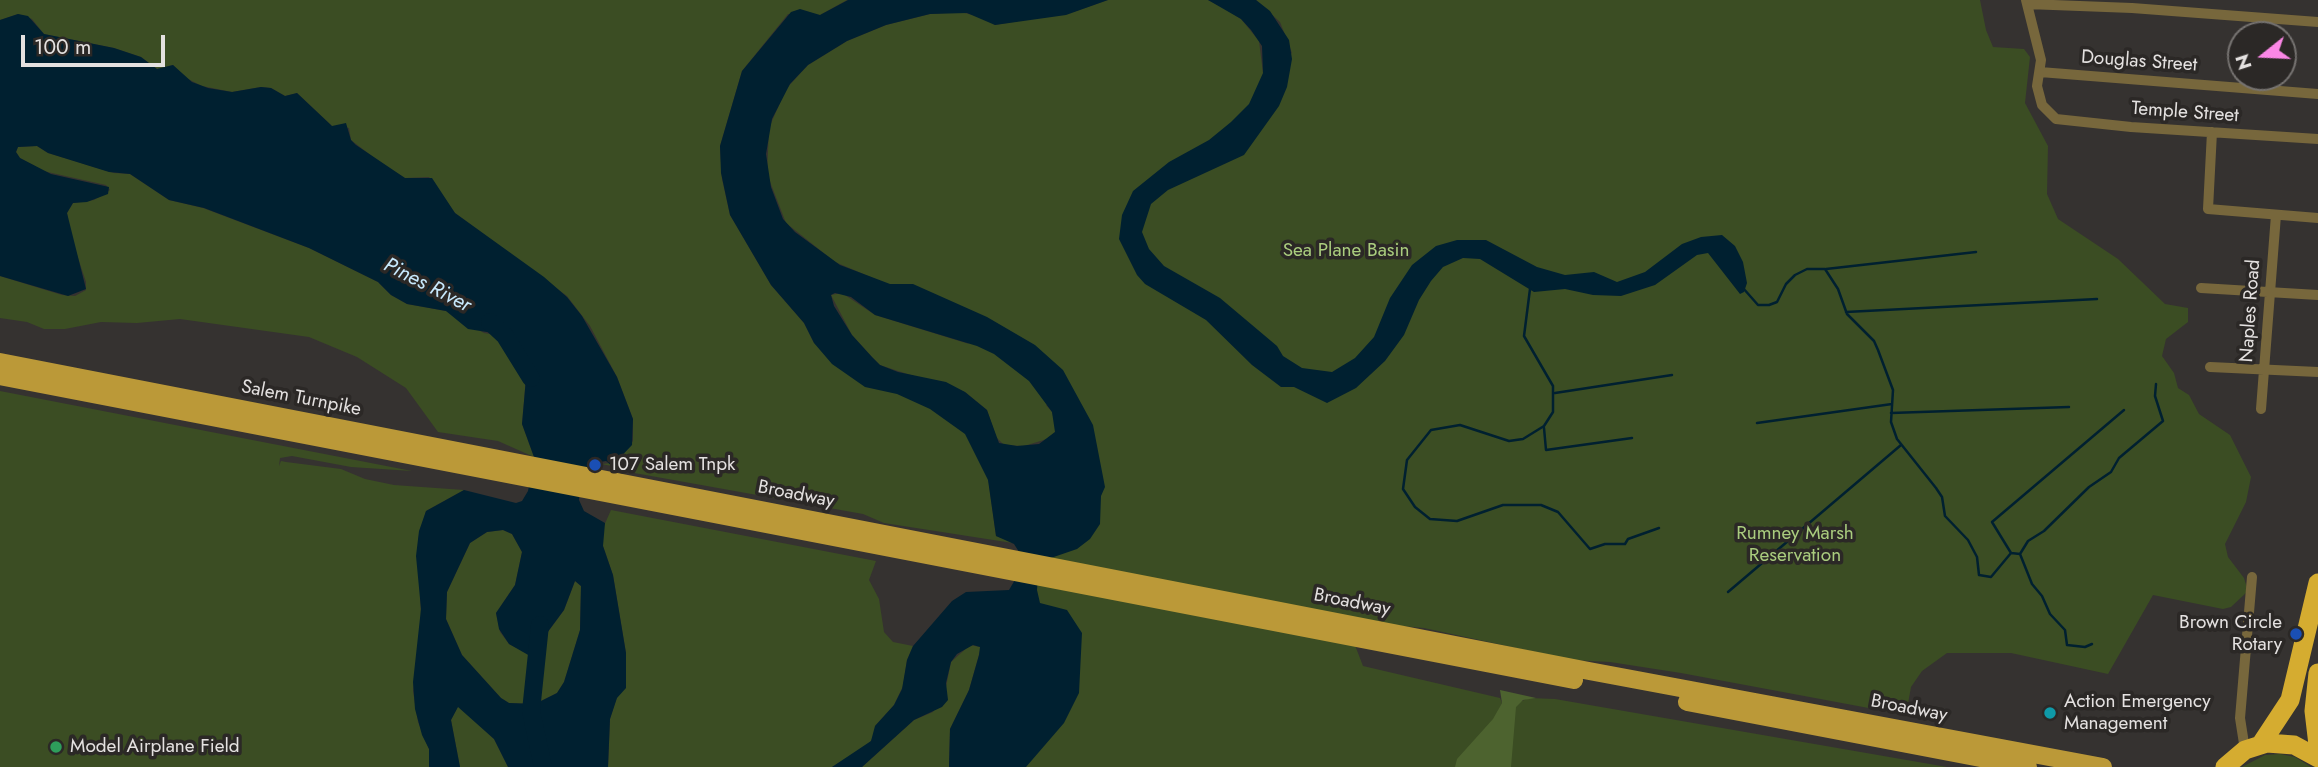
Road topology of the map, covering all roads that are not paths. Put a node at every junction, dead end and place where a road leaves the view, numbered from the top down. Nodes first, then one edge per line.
1 (2027, 2) edge
2 (2318, 22) edge
3 (2040, 72) junction
4 (2318, 94) edge
5 (2212, 132) junction
6 (2318, 139) edge
7 (2276, 215) junction
8 (2318, 218) edge
9 (2201, 288) dead end
10 (2269, 292) junction
11 (2318, 295) edge
12 (0, 362) edge
13 (2210, 367) dead end
14 (2264, 368) junction
15 (2318, 372) edge
16 (0, 376) edge
17 (2261, 410) dead end
18 (527, 472) junction
19 (592, 485) joint
20 (1044, 573) junction
21 (2252, 577) dead end
22 (2318, 583) edge
23 (2318, 673) edge
24 (2318, 745) edge
25 (2236, 758) edge
26 (2318, 758) edge
27 (2028, 767) edge
28 (2103, 767) edge

1 - 2 street
1 - 3 street
3 - 4 street, Douglas Street
3 - 5 street, Temple Street
5 - 6 street, Temple Street
5 - 7 street
7 - 8 street
7 - 10 street, Naples Road
9 - 10 street
10 - 11 street
10 - 14 street, Naples Road
12 - 18 main road, Salem Turnpike
13 - 14 street
14 - 15 street
14 - 17 street, Naples Road
16 - 18 main road, Salem Turnpike
18 - 19 main road, Salem Turnpike
19 - 20 main road, Broadway
20 - 27 main road, Broadway
20 - 28 main road, Broadway
21 - 25 street
22 - 25 highway
23 - 24 highway
25 - 26 highway

